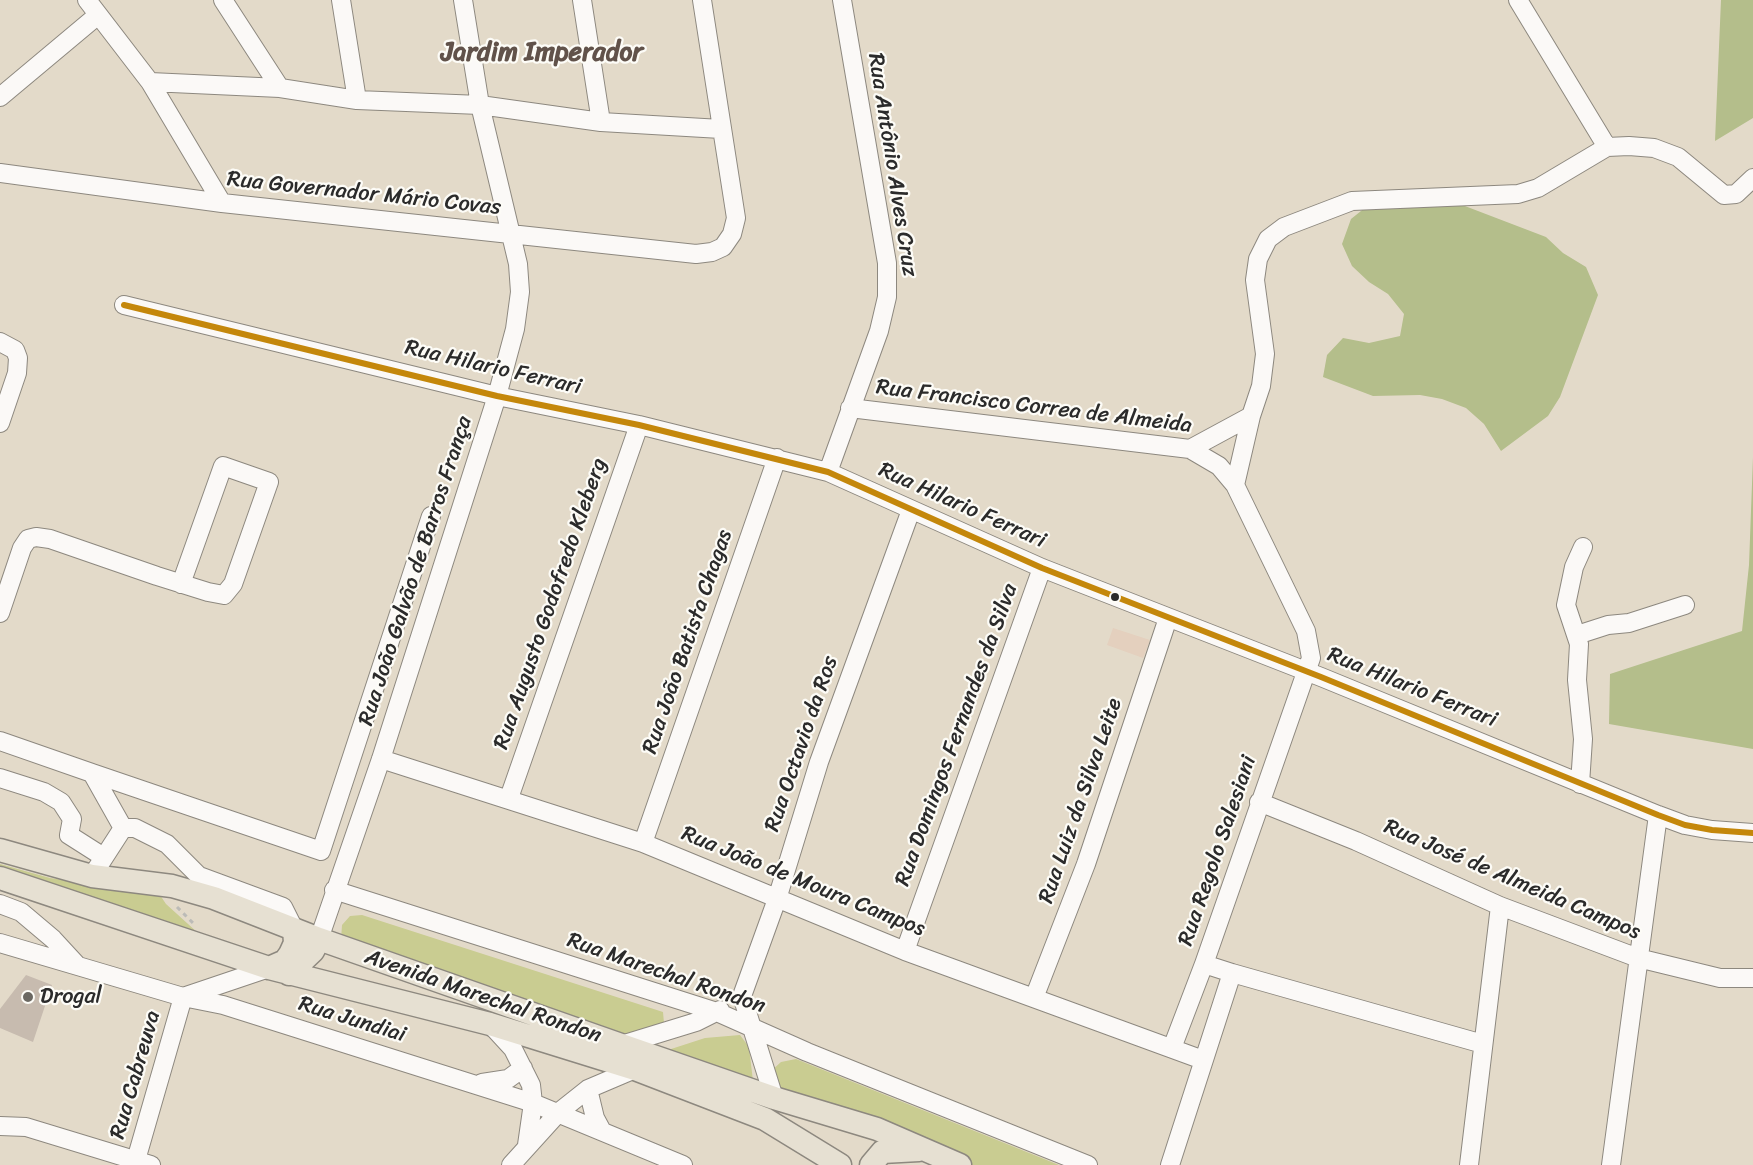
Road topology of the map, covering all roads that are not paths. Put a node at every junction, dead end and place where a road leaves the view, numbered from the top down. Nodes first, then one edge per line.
1 (87, 0) edge
2 (223, 0) edge
3 (341, 0) edge
4 (463, 0) edge
5 (582, 0) edge
6 (702, 0) edge
7 (842, 0) edge
8 (1518, 0) edge
9 (98, 15) junction
10 (150, 82) junction
11 (280, 88) junction
12 (0, 96) edge
13 (357, 100) junction
14 (480, 105) junction
15 (601, 122) junction
16 (721, 129) junction
17 (1607, 147) junction
18 (0, 173) edge
19 (1753, 178) edge
20 (222, 203) junction
21 (511, 234) junction
22 (124, 304) dead end
23 (0, 342) edge
24 (497, 396) junction
25 (850, 408) junction
26 (1251, 416) junction
27 (0, 423) edge
28 (639, 425) junction
29 (1191, 449) junction
30 (777, 458) junction
31 (828, 472) junction
32 (1235, 485) junction
33 (910, 510) junction
34 (431, 516) dead end
35 (1583, 547) dead end
36 (1042, 568) junction
37 (181, 584) junction
38 (1685, 605) dead end
39 (0, 613) edge
40 (1168, 618) junction
41 (1577, 635) junction
42 (1308, 672) junction
43 (0, 741) edge
44 (381, 759) junction
45 (92, 773) junction
46 (0, 778) edge
47 (1580, 784) junction
48 (509, 798) junction
49 (1259, 802) junction
50 (1658, 815) junction
51 (123, 828) junction
52 (1753, 833) edge
53 (643, 843) junction
54 (0, 850) edge
55 (97, 866) junction
56 (199, 876) junction
57 (0, 878) edge
58 (334, 890) junction
59 (213, 898) junction
60 (777, 898) junction
61 (0, 904) edge
62 (1500, 906) junction
63 (294, 929) junction
64 (319, 939) junction
65 (0, 944) edge
66 (905, 951) junction
67 (1638, 958) junction
68 (1204, 964) junction
69 (78, 966) junction
70 (279, 971) junction
71 (1232, 973) junction
72 (1753, 978) edge
73 (660, 994) junction
74 (742, 996) junction
75 (183, 997) junction
76 (1034, 998) junction
77 (717, 1012) junction
78 (490, 1024) junction
79 (751, 1027) junction
80 (669, 1030) junction
81 (1483, 1044) junction
82 (621, 1045) junction
83 (1172, 1048) junction
84 (1203, 1060) junction
85 (523, 1068) junction
86 (635, 1069) junction
87 (475, 1084) junction
88 (588, 1089) junction
89 (774, 1098) junction
90 (533, 1103) junction
91 (559, 1113) junction
92 (2, 1125) edge
93 (602, 1131) junction
94 (527, 1145) junction
95 (929, 1151) junction
96 (1082, 1163) edge
97 (140, 1164) edge
98 (511, 1165) edge
99 (683, 1165) edge
100 (840, 1165) edge
101 (871, 1165) edge
102 (960, 1165) edge
103 (1170, 1165) edge
104 (1469, 1165) edge
105 (1611, 1165) edge

1 - 9 street
2 - 11 street
3 - 13 street
4 - 14 street, Rua João Galvão de Barros França
5 - 15 street
6 - 16 street
7 - 25 street, Rua Antônio Alves Cruz
8 - 17 street
9 - 10 street
9 - 12 street
10 - 11 street
10 - 20 street
11 - 13 street
13 - 14 street
14 - 15 street
14 - 21 street, Rua João Galvão de Barros França
15 - 16 street
16 - 21 street, Rua Governador Mário Covas
17 - 19 street
17 - 26 street
18 - 20 street, Rua Governador Mário Covas
20 - 21 street, Rua Governador Mário Covas
21 - 24 street, Rua João Galvão de Barros França
22 - 24 street, Rua Hilario Ferrari
23 - 27 street
24 - 28 street, Rua Hilario Ferrari
24 - 44 street, Rua João Galvão de Barros França
25 - 29 street, Rua Francisco Correa de Almeida
25 - 31 street, Rua Antônio Alves Cruz
26 - 29 street
26 - 32 street
28 - 30 street, Rua Hilario Ferrari
28 - 48 street, Rua Augusto Godofredo Kleberg
29 - 32 street, Rua Francisco Correa de Almeida
30 - 31 street, Rua Hilario Ferrari
30 - 53 street, Rua João Batista Chagas
31 - 33 street, Rua Hilario Ferrari
32 - 42 street, Rua Francisco Correa de Almeida
33 - 36 street, Rua Hilario Ferrari
33 - 60 street, Rua Octavio da Ros
34 - 45 street
35 - 41 street
36 - 40 street, Rua Hilario Ferrari
36 - 66 street, Rua Domingos Fernandes da Silva
37 - 37 street
37 - 39 street
38 - 41 street
40 - 42 street, Rua Hilario Ferrari
40 - 76 street, Rua Luiz da Silva Leite
41 - 47 street
42 - 47 street, Rua Hilario Ferrari
42 - 49 street, Rua Regolo Salesiani
43 - 45 street
44 - 48 street, Rua João de Moura Campos
44 - 58 street, Rua João Galvão de Barros França
45 - 51 street
46 - 55 street
47 - 50 street, Rua Hilario Ferrari
48 - 53 street, Rua João de Moura Campos
49 - 62 street, Rua José de Almeida Campos
49 - 68 street, Rua Regolo Salesiani
50 - 52 street, Rua Hilario Ferrari
50 - 67 street
51 - 55 street
51 - 56 street
53 - 60 street, Rua João de Moura Campos
54 - 55 main road, Avenida Marechal Rondon
55 - 59 main road, Avenida Marechal Rondon
56 - 59 street
56 - 63 street
57 - 70 main road, Avenida Marechal Rondon
58 - 64 street, Rua João Galvão de Barros França
58 - 73 street, Rua Marechal Rondon
59 - 63 main road, Avenida Marechal Rondon
60 - 66 street, Rua João de Moura Campos
60 - 74 street, Rua Octavio da Ros
61 - 69 street
62 - 67 street, Rua José de Almeida Campos
62 - 81 street
63 - 64 main road, Avenida Marechal Rondon
63 - 70 main road
64 - 70 main road
64 - 82 main road, Avenida Marechal Rondon
65 - 69 street, Rua Jundiai
66 - 76 street, Rua João de Moura Campos
67 - 72 street, Rua José de Almeida Campos
67 - 105 street
68 - 71 street, Rua Regolo Salesiani
68 - 83 street
69 - 75 street, Rua Jundiai
70 - 75 street
70 - 78 main road, Avenida Marechal Rondon
71 - 81 street, Rua Regolo Salesiani
71 - 84 street
73 - 77 street, Rua Marechal Rondon
73 - 80 street
74 - 77 street
74 - 79 street
75 - 87 street, Rua Jundiai
75 - 97 street, Rua Cabreuva
76 - 83 street, Rua João de Moura Campos
77 - 79 street, Rua Marechal Rondon
77 - 80 street
78 - 85 street
78 - 86 main road, Avenida Marechal Rondon
79 - 89 street
79 - 96 street, Rua Marechal Rondon
80 - 82 street
81 - 104 street
82 - 89 main road, Avenida Marechal Rondon
83 - 84 street, Rua João de Moura Campos
84 - 103 street
85 - 87 street
85 - 90 street
86 - 88 street
86 - 100 main road, Avenida Marechal Rondon
87 - 90 street, Rua Jundiai
88 - 91 street
88 - 93 street
89 - 95 main road, Avenida Marechal Rondon
90 - 91 street, Rua Jundiai
90 - 94 street
91 - 93 street, Rua Jundiai
91 - 94 street
92 - 97 street
93 - 99 street, Rua Jundiai
94 - 98 street
95 - 101 main road
95 - 102 main road, Avenida Marechal Rondon

